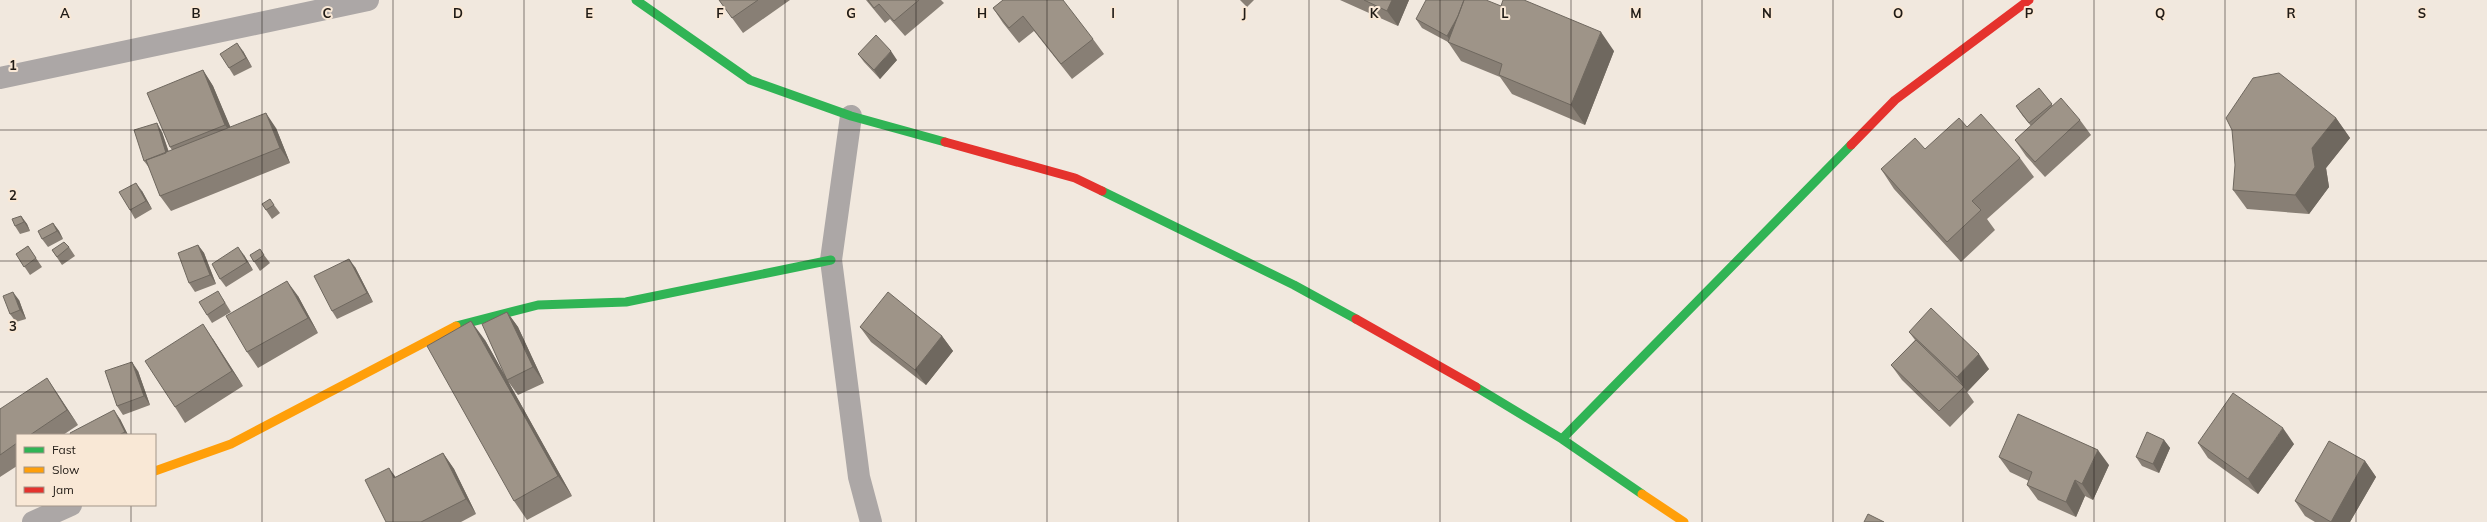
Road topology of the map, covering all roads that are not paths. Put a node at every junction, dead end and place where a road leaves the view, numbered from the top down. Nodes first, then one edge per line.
1 (368, 0) edge
2 (636, 0) edge
3 (2029, 0) edge
4 (0, 78) edge
5 (851, 116) junction
6 (831, 260) junction
7 (1562, 438) junction
8 (156, 471) edge
9 (69, 506) edge
10 (33, 522) edge
11 (871, 522) edge
12 (1684, 522) edge

1 - 4 street
2 - 5 street
3 - 7 street
5 - 6 street
5 - 7 street
6 - 8 street
6 - 11 street
7 - 12 street
9 - 10 street

